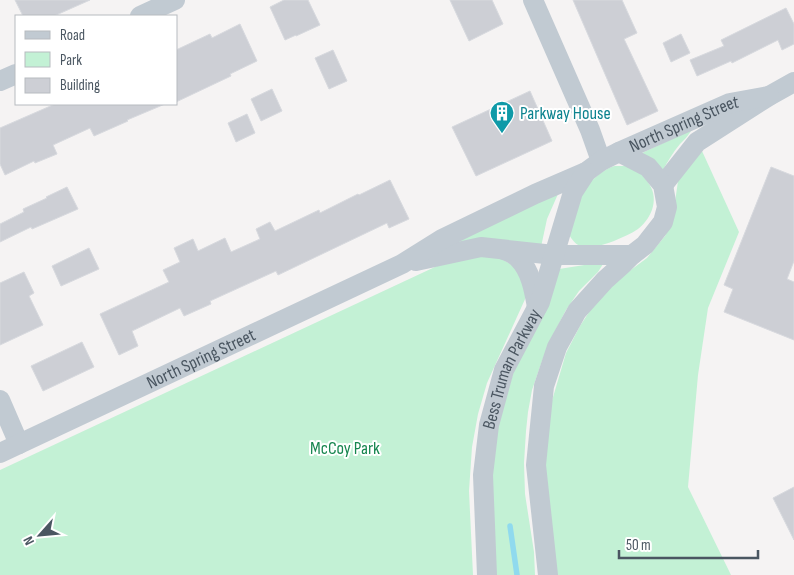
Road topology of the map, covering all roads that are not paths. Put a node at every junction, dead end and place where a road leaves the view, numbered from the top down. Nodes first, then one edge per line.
1 (175, 0) edge
2 (533, 0) edge
3 (142, 15) edge
4 (15, 74) edge
5 (0, 82) edge
6 (794, 82) edge
7 (769, 96) junction
8 (619, 152) junction
9 (594, 166) junction
10 (663, 186) junction
11 (504, 250) junction
12 (554, 255) junction
13 (632, 255) junction
14 (402, 264) junction
15 (537, 307) junction
16 (0, 400) edge
17 (19, 444) junction
18 (0, 453) edge
19 (487, 575) edge
20 (548, 575) edge

1 - 3 street
2 - 9 street
4 - 5 street
6 - 7 street, North Spring Street
7 - 8 street, North Spring Street
7 - 10 street, North Spring Street
8 - 9 street, North Spring Street
8 - 10 street
9 - 12 street, Bess Truman Parkway
9 - 14 street, North Spring Street
10 - 13 street
11 - 12 street, North Spring Street
11 - 14 street, North Spring Street
11 - 15 street
12 - 13 street, North Spring Street
12 - 15 street, Bess Truman Parkway
13 - 20 street, Bess Truman Parkway
14 - 17 street, North Spring Street
15 - 19 street, Bess Truman Parkway
16 - 17 street
17 - 18 street, North Spring Street

